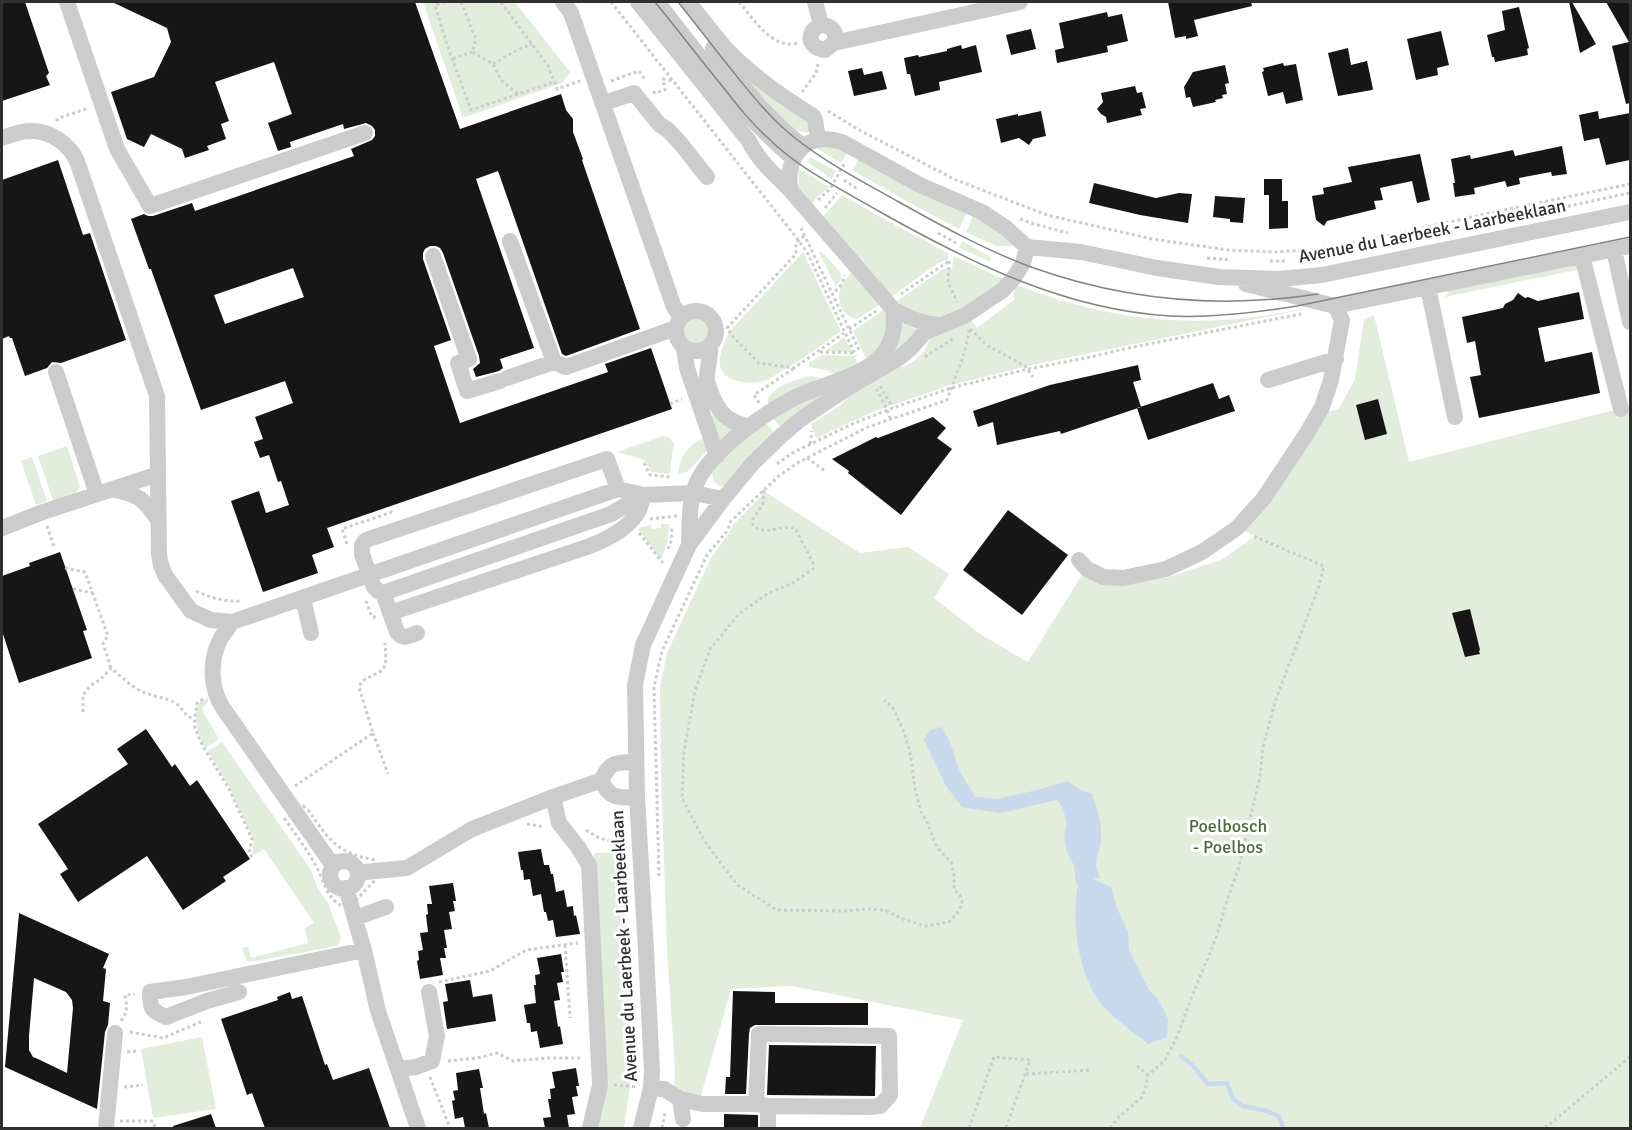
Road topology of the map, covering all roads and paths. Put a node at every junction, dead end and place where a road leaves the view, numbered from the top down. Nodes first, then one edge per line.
1 (67, 2) edge
2 (444, 2) edge
3 (461, 2) edge
4 (501, 2) edge
5 (563, 2) edge
6 (611, 2) edge
7 (638, 2) edge
8 (657, 2) edge
9 (676, 2) edge
10 (688, 2) edge
11 (739, 2) edge
12 (815, 2) edge
13 (1020, 2) edge
14 (816, 29) junction
15 (532, 44) junction
16 (828, 46) junction
17 (472, 52) junction
18 (453, 58) junction
19 (493, 64) junction
20 (554, 82) junction
21 (675, 82) junction
22 (590, 83) junction
23 (518, 94) junction
24 (807, 98) dead end
25 (604, 103) junction
26 (102, 104) junction
27 (823, 108) dead end
28 (44, 133) junction
29 (365, 133) dead end
30 (2, 138) edge
31 (749, 141) junction
32 (853, 148) junction
33 (800, 149) junction
34 (707, 177) dead end
35 (844, 180) dead end
36 (1630, 183) edge
37 (859, 190) dead end
38 (791, 192) junction
39 (837, 193) dead end
40 (1630, 193) edge
41 (816, 211) junction
42 (1630, 212) edge
43 (1014, 216) dead end
44 (938, 233) dead end
45 (1071, 234) dead end
46 (806, 235) junction
47 (1423, 237) dead end
48 (510, 241) dead end
49 (799, 241) junction
50 (956, 243) dead end
51 (1027, 247) junction
52 (1622, 248) edge
53 (433, 256) dead end
54 (1582, 256) junction
55 (1200, 257) dead end
56 (1233, 260) dead end
57 (1290, 261) dead end
58 (1262, 262) dead end
59 (844, 275) dead end
60 (1219, 277) junction
61 (1428, 287) junction
62 (835, 291) dead end
63 (891, 306) junction
64 (1335, 306) junction
65 (960, 309) dead end
66 (1304, 314) dead end
67 (968, 322) dead end
68 (1630, 322) edge
69 (678, 323) junction
70 (940, 325) junction
71 (969, 328) junction
72 (849, 329) junction
73 (844, 333) junction
74 (710, 347) junction
75 (684, 348) junction
76 (818, 352) junction
77 (855, 353) junction
78 (1336, 359) junction
79 (919, 360) dead end
80 (554, 362) junction
81 (794, 368) junction
82 (1028, 369) junction
83 (57, 372) dead end
84 (868, 372) junction
85 (1033, 377) dead end
86 (1268, 380) dead end
87 (887, 384) dead end
88 (951, 388) junction
89 (882, 389) junction
90 (878, 392) junction
91 (893, 408) junction
92 (1621, 409) dead end
93 (887, 410) junction
94 (764, 412) dead end
95 (1455, 417) dead end
96 (890, 419) junction
97 (749, 427) junction
98 (717, 456) junction
99 (807, 458) junction
100 (799, 462) junction
101 (644, 463) dead end
102 (825, 471) dead end
103 (158, 474) junction
104 (674, 480) dead end
105 (764, 490) junction
106 (611, 491) junction
107 (106, 492) junction
108 (694, 493) junction
109 (643, 495) junction
110 (725, 506) junction
111 (673, 509) dead end
112 (43, 512) junction
113 (674, 516) junction
114 (158, 520) junction
115 (642, 520) dead end
116 (2, 528) edge
117 (1237, 528) junction
118 (636, 529) dead end
119 (689, 545) junction
120 (54, 548) dead end
121 (1079, 560) dead end
122 (65, 568) dead end
123 (692, 576) dead end
124 (73, 590) dead end
125 (93, 593) junction
126 (374, 594) junction
127 (180, 596) junction
128 (303, 598) junction
129 (244, 601) dead end
130 (385, 615) junction
131 (232, 622) junction
132 (311, 633) dead end
133 (417, 633) dead end
134 (665, 634) dead end
135 (384, 636) dead end
136 (111, 668) junction
137 (207, 697) dead end
138 (884, 700) dead end
139 (83, 712) dead end
140 (194, 719) junction
141 (373, 733) junction
142 (636, 762) junction
143 (388, 774) dead end
144 (602, 780) junction
145 (291, 789) dead end
146 (553, 797) junction
147 (637, 797) junction
148 (295, 812) junction
149 (253, 858) dead end
150 (334, 864) junction
151 (375, 871) junction
152 (358, 875) junction
153 (659, 878) dead end
154 (657, 885) dead end
155 (346, 888) junction
156 (386, 907) dead end
157 (355, 918) junction
158 (592, 940) junction
159 (565, 945) junction
160 (364, 950) junction
161 (239, 992) dead end
162 (429, 992) joint
163 (127, 1004) dead end
164 (570, 1018) dead end
165 (117, 1032) joint
166 (1630, 1057) edge
167 (600, 1058) junction
168 (429, 1062) junction
169 (1137, 1066) dead end
170 (398, 1069) junction
171 (1091, 1070) dead end
172 (1026, 1074) junction
173 (1148, 1075) junction
174 (600, 1085) junction
175 (666, 1092) junction
176 (762, 1105) junction
177 (683, 1119) dead end
178 (106, 1125) edge
179 (151, 1128) edge
180 (418, 1128) edge
181 (450, 1128) edge
182 (590, 1128) edge
183 (641, 1128) edge
184 (661, 1128) edge
185 (768, 1128) edge
186 (969, 1128) edge
187 (1006, 1128) edge
188 (1110, 1128) edge
189 (1545, 1128) edge

1 - 26 street
2 - 18 path
3 - 17 path
4 - 15 path
5 - 22 street
6 - 21 path
7 - 31 street
8 - 33 street
9 - 33 street
10 - 33 street
11 - 14 path
12 - 14 street
13 - 16 street
14 - 16 street
15 - 19 path
15 - 20 path
16 - 24 path
17 - 18 path
17 - 19 path
18 - 23 path
19 - 23 path
20 - 22 path
20 - 23 path
21 - 22 path
21 - 49 path
22 - 25 street
25 - 34 street
25 - 69 street
26 - 28 path
26 - 29 street
27 - 36 path
28 - 30 street
28 - 103 street
31 - 33 street
31 - 38 street
32 - 33 street
32 - 41 path
32 - 51 street
33 - 38 street
35 - 37 path
38 - 41 street
39 - 41 path
40 - 47 path
41 - 46 path
41 - 63 street
42 - 60 street, Avenue du Laerbeek - Laarbeeklaan
43 - 45 path
44 - 50 path
46 - 49 path
46 - 72 path
48 - 80 street
49 - 73 path
49 - 81 path
51 - 60 street, Avenue du Laerbeek - Laarbeeklaan
51 - 70 street, Avenue du Laerbeek - Laarbeeklaan
52 - 54 street
52 - 68 street
53 - 80 street
54 - 61 street
54 - 92 street
55 - 56 path
57 - 58 path
59 - 62 path
60 - 64 street
61 - 64 street
61 - 95 street
63 - 65 path
63 - 70 street
63 - 72 path
63 - 84 street, Avenue du Laerbeek - Laarbeeklaan
64 - 78 street
66 - 82 path
67 - 71 path
69 - 74 street
69 - 75 street
69 - 80 street
70 - 84 street, Avenue du Laerbeek - Laarbeeklaan
71 - 79 path
71 - 82 path
71 - 88 path
72 - 73 path
72 - 84 path
73 - 76 path
73 - 77 path
74 - 75 street
74 - 97 street
75 - 98 street
76 - 77 path
76 - 81 path
77 - 84 path
78 - 86 street
78 - 117 street
81 - 94 path
82 - 85 path
82 - 88 path
83 - 107 street
84 - 89 path
84 - 90 path
84 - 97 street, Avenue du Laerbeek - Laarbeeklaan
84 - 110 street, Avenue du Laerbeek - Laarbeeklaan
87 - 89 path
88 - 91 path
88 - 96 path
89 - 90 path
89 - 91 path
90 - 93 path
91 - 93 path
93 - 96 path
93 - 100 path
96 - 99 path
97 - 98 street, Avenue du Laerbeek - Laarbeeklaan
98 - 108 street, Avenue du Laerbeek - Laarbeeklaan
99 - 100 path
99 - 102 path
100 - 105 path
101 - 104 path
103 - 107 street
103 - 114 street
105 - 138 path
105 - 153 path
106 - 109 street
106 - 126 street
106 - 128 street
107 - 112 street
107 - 114 street
108 - 109 street
108 - 110 street
108 - 119 street, Avenue du Laerbeek - Laarbeeklaan
109 - 126 street
109 - 130 street
110 - 119 street, Avenue du Laerbeek - Laarbeeklaan
110 - 123 path
111 - 113 path
112 - 116 street
112 - 120 path
113 - 115 path
113 - 118 path
114 - 127 street
117 - 121 street
117 - 173 path
119 - 142 street, Avenue du Laerbeek - Laarbeeklaan
122 - 125 path
124 - 125 path
125 - 136 path
126 - 130 street
126 - 130 path
127 - 129 path
127 - 131 street
128 - 131 street
128 - 132 street
130 - 133 street
131 - 148 street
134 - 154 path
135 - 141 path
136 - 139 path
136 - 140 path
137 - 140 path
140 - 149 path
141 - 143 path
141 - 145 path
142 - 144 street
142 - 147 street, Avenue du Laerbeek - Laarbeeklaan
144 - 146 street
144 - 147 street, Avenue du Laerbeek - Laarbeeklaan
146 - 151 street
146 - 158 street
147 - 175 street, Avenue du Laerbeek - Laarbeeklaan
148 - 150 street
148 - 151 path
150 - 152 street
150 - 155 street
151 - 152 street
152 - 155 street
155 - 157 street
156 - 157 street
157 - 160 street
158 - 159 path
158 - 167 street
159 - 162 path
159 - 164 path
160 - 161 street
160 - 170 street
162 - 168 street
163 - 165 path
165 - 178 street
166 - 189 path
167 - 168 path
167 - 174 street
168 - 170 street
168 - 181 path
169 - 173 path
170 - 180 street
171 - 172 path
172 - 186 path
172 - 187 path
173 - 188 path
174 - 175 path
174 - 182 street
175 - 176 street
175 - 177 street
175 - 183 street, Avenue du Laerbeek - Laarbeeklaan
175 - 184 path
176 - 176 street
176 - 185 street
178 - 179 path

